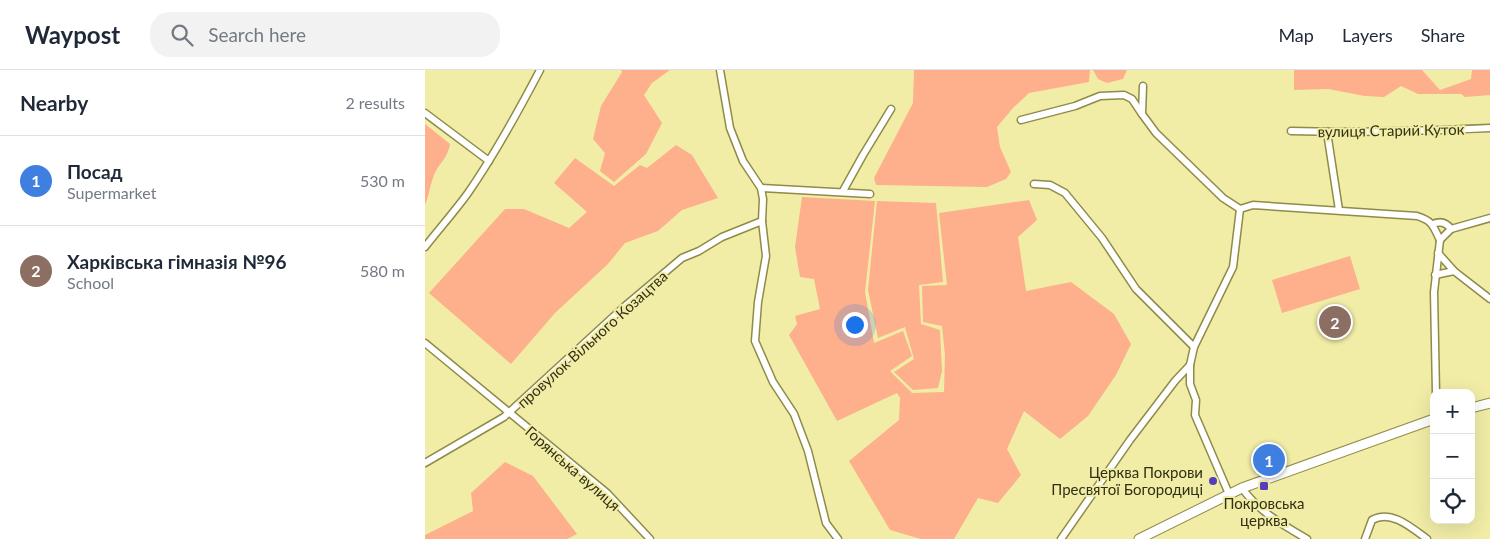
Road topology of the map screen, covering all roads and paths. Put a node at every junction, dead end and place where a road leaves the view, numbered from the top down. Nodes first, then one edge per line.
1 (540, 70) edge
2 (720, 70) edge
3 (1143, 86) dead end
4 (891, 109) dead end
5 (425, 113) edge
6 (1142, 114) junction
7 (1021, 120) dead end
8 (1490, 128) edge
9 (1291, 131) dead end
10 (1327, 132) junction
11 (489, 161) junction
12 (1034, 184) dead end
13 (761, 188) junction
14 (843, 191) junction
15 (870, 194) dead end
16 (1240, 209) junction
17 (1339, 210) junction
18 (1490, 218) edge
19 (762, 221) junction
20 (1433, 224) junction
21 (1451, 229) junction
22 (1440, 240) junction
23 (425, 247) edge
24 (1438, 253) junction
25 (1454, 271) junction
26 (1435, 275) junction
27 (1490, 299) edge
28 (425, 343) edge
29 (1194, 347) junction
30 (1190, 365) junction
31 (1436, 389) edge
32 (1490, 403) edge
33 (1475, 407) edge
34 (508, 413) junction
35 (1430, 421) edge
36 (425, 463) edge
37 (1241, 488) junction
38 (1229, 494) junction
39 (650, 539) edge
40 (838, 539) edge
41 (1061, 539) edge
42 (1139, 539) edge
43 (1307, 539) edge
44 (1365, 539) edge
45 (1427, 539) edge

1 - 11 street
2 - 13 street
3 - 6 street
4 - 14 street
5 - 11 street
6 - 7 street
6 - 16 street
8 - 10 street, вулиця Старий Куток
9 - 10 street, вулиця Старий Куток
10 - 17 street
11 - 23 street
12 - 29 street
13 - 14 street
13 - 19 street
14 - 15 street
16 - 17 street
16 - 29 street
17 - 20 street
18 - 21 street
19 - 34 street, провулок Вільного Козацтва
19 - 40 street
20 - 21 street
20 - 22 street
21 - 22 street
22 - 24 street
24 - 25 street
24 - 26 street
25 - 26 street
25 - 27 street
26 - 31 street
28 - 34 street, Горянська вулиця
29 - 30 street
30 - 38 street
30 - 41 street
32 - 33 main road
34 - 36 street, провулок Вільного Козацтва
34 - 39 street, Горянська вулиця
35 - 37 main road
37 - 38 main road
37 - 43 street
38 - 42 main road
44 - 45 street

